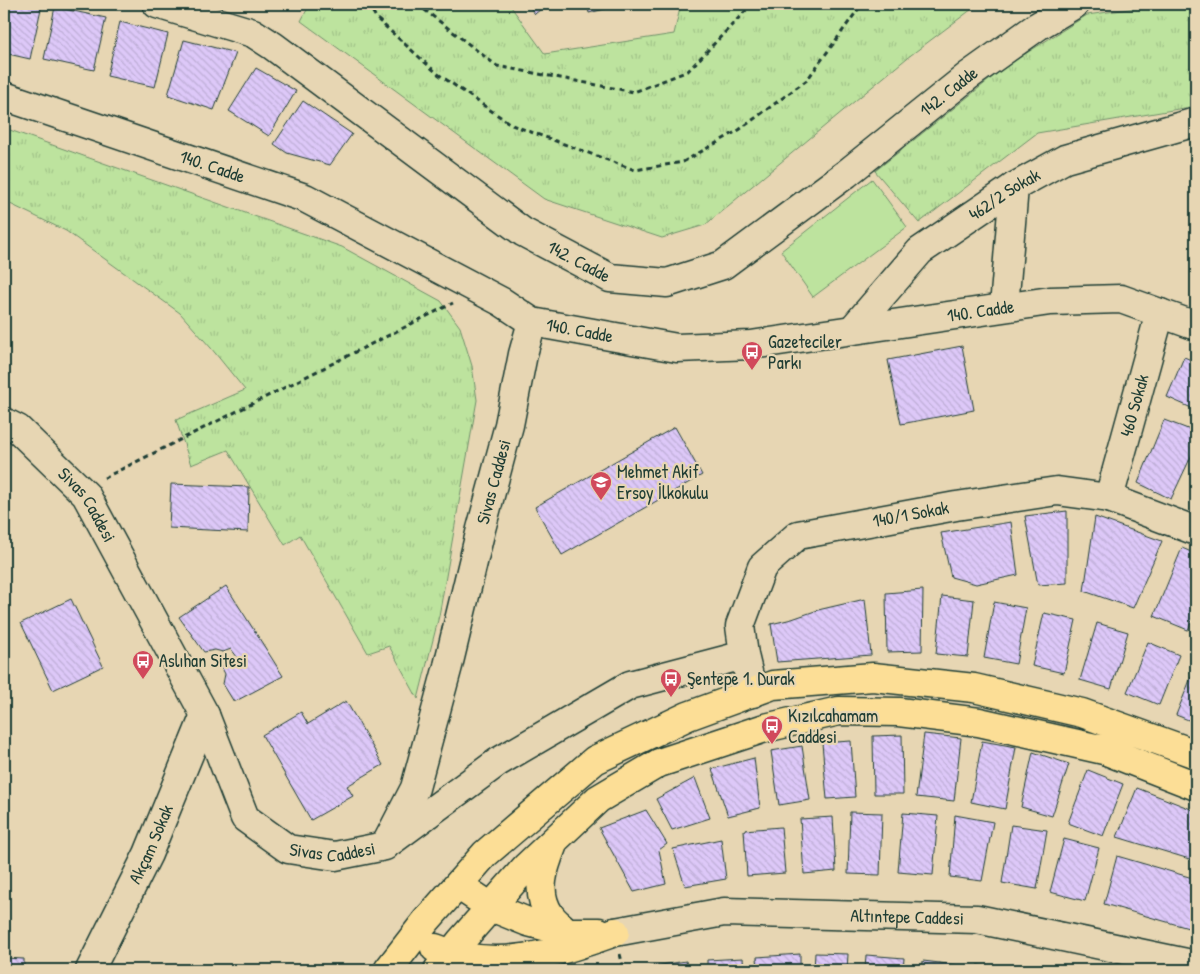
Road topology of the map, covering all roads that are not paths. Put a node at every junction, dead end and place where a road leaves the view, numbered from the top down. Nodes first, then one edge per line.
1 (157, 4) edge
2 (1075, 4) edge
3 (4, 96) edge
4 (1196, 122) edge
5 (1014, 187) junction
6 (1004, 307) junction
7 (1160, 313) junction
8 (532, 322) junction
9 (1196, 326) edge
10 (852, 330) junction
11 (4, 422) edge
12 (1109, 498) junction
13 (1196, 531) edge
14 (744, 655) junction
15 (754, 693) junction
16 (205, 715) junction
17 (1196, 754) edge
18 (1196, 786) edge
19 (555, 840) junction
20 (385, 846) junction
21 (458, 885) junction
22 (492, 907) junction
23 (567, 932) junction
24 (615, 932) junction
25 (415, 936) junction
26 (443, 963) edge
27 (1196, 966) edge
28 (495, 968) edge
29 (90, 970) edge
30 (388, 970) edge

1 - 2 street, 142. Cadde
3 - 8 street, 140. Cadde
4 - 5 street, 462/2 Sokak
5 - 6 street
5 - 10 street, 462/2 Sokak
6 - 7 street, 140. Cadde
6 - 10 street, 140. Cadde
7 - 9 street, 140. Cadde
7 - 12 street, 460 Sokak
8 - 10 street, 140. Cadde
8 - 20 street, Sivas Caddesi
11 - 16 street, Sivas Caddesi
12 - 13 street, 140/1 Sokak
12 - 14 street, 140/1 Sokak
14 - 15 street, 140/1 Sokak
14 - 20 street
15 - 17 main road
15 - 21 main road
16 - 20 street, Sivas Caddesi
16 - 29 street, Akçam Sokak
18 - 19 main road
19 - 22 main road
19 - 23 main road
21 - 22 main road
21 - 25 main road
22 - 23 main road
22 - 26 main road
23 - 24 main road
24 - 27 street, Altıntepe Caddesi
24 - 28 main road
25 - 26 main road
25 - 30 main road
26 - 28 main road

